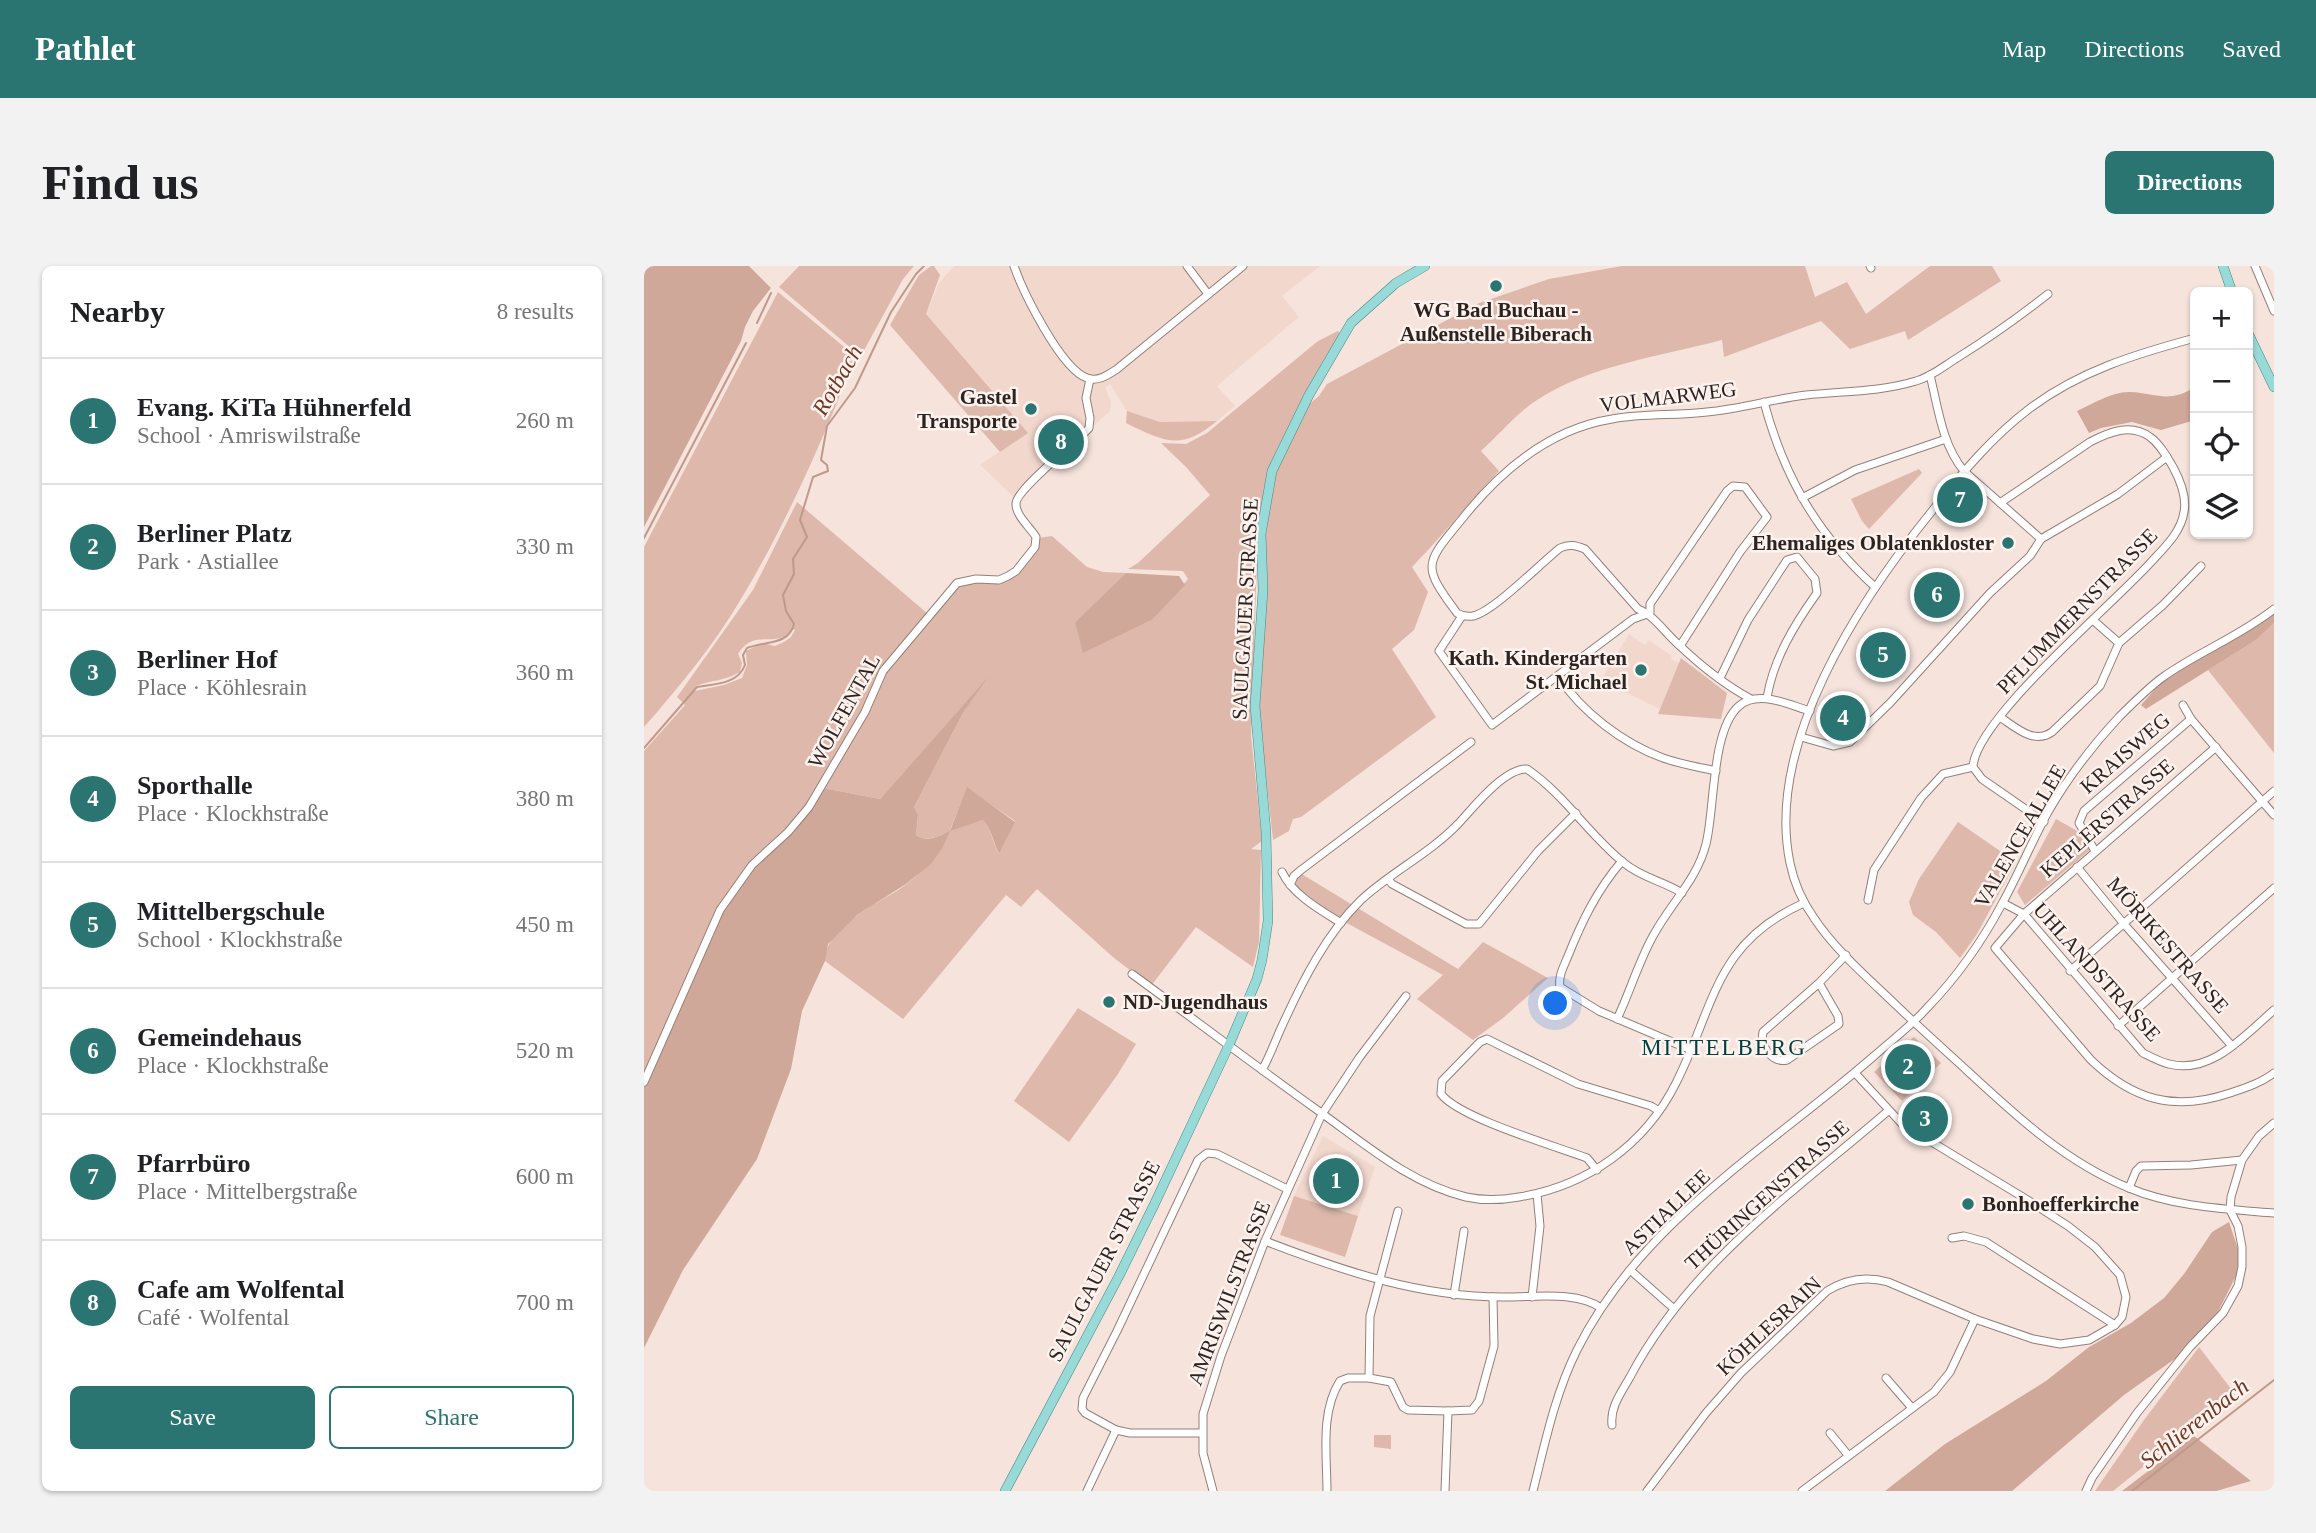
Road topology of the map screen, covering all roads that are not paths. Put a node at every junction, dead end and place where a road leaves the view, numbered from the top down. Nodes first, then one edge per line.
1 (1014, 266) edge
2 (1187, 266) edge
3 (1243, 266) edge
4 (1425, 266) edge
5 (2223, 266) edge
6 (2255, 266) edge
7 (2230, 287) edge
8 (1208, 294) junction
9 (2048, 294) dead end
10 (2274, 310) edge
11 (2190, 340) edge
12 (2253, 343) edge
13 (1930, 376) junction
14 (1094, 379) junction
15 (2274, 387) edge
16 (1764, 402) junction
17 (1946, 439) junction
18 (2167, 457) junction
19 (1964, 471) junction
20 (1802, 498) junction
21 (2000, 503) junction
22 (2041, 540) junction
23 (2201, 566) dead end
24 (1875, 587) junction
25 (2274, 609) edge
26 (1650, 613) junction
27 (1462, 616) junction
28 (2094, 621) junction
29 (2119, 643) junction
30 (1680, 646) junction
31 (1558, 676) junction
32 (1720, 678) junction
33 (1767, 698) junction
34 (1751, 699) junction
35 (2183, 705) dead end
36 (1810, 711) junction
37 (2000, 717) junction
38 (2191, 719) junction
39 (1801, 737) junction
40 (1471, 742) dead end
41 (2216, 747) junction
42 (1973, 767) junction
43 (1716, 771) junction
44 (2274, 791) edge
45 (2263, 802) junction
46 (1576, 813) junction
47 (2274, 815) edge
48 (2044, 822) junction
49 (2095, 851) junction
50 (1622, 861) junction
51 (2077, 867) junction
52 (1282, 872) dead end
53 (1388, 879) junction
54 (1290, 885) junction
55 (2274, 888) edge
56 (1682, 893) junction
57 (1868, 900) dead end
58 (1804, 904) junction
59 (2003, 904) junction
60 (2024, 914) junction
61 (1341, 923) junction
62 (2124, 924) junction
63 (1846, 955) junction
64 (2070, 971) junction
65 (1132, 974) dead end
66 (2172, 977) junction
67 (1819, 983) junction
68 (1406, 996) dead end
69 (2274, 1010) edge
70 (1617, 1020) junction
71 (1913, 1022) junction
72 (2118, 1026) junction
73 (1228, 1045) junction
74 (2232, 1046) junction
75 (1691, 1050) junction
76 (1262, 1070) junction
77 (1855, 1073) junction
78 (2274, 1073) edge
79 (644, 1082) edge
80 (1659, 1111) junction
81 (1888, 1111) junction
82 (1322, 1114) junction
83 (2274, 1123) edge
84 (2242, 1160) junction
85 (1597, 1170) junction
86 (2129, 1188) junction
87 (1287, 1189) junction
88 (1537, 1194) junction
89 (1398, 1210) dead end
90 (2230, 1210) junction
91 (2274, 1213) edge
92 (1464, 1231) dead end
93 (1952, 1238) dead end
94 (1265, 1241) junction
95 (1630, 1270) junction
96 (1379, 1280) junction
97 (1454, 1295) junction
98 (1493, 1297) junction
99 (1532, 1297) junction
100 (1601, 1308) junction
101 (1673, 1308) junction
102 (1975, 1319) junction
103 (2115, 1325) junction
104 (1369, 1378) junction
105 (1886, 1378) dead end
106 (1912, 1408) junction
107 (1448, 1411) junction
108 (1612, 1425) dead end
109 (1116, 1430) junction
110 (1202, 1433) junction
111 (1830, 1433) dead end
112 (1848, 1455) junction
113 (1005, 1491) edge
114 (1087, 1491) edge
115 (1213, 1491) edge
116 (1328, 1491) edge
117 (1445, 1491) edge
118 (1534, 1491) edge
119 (1647, 1491) edge
120 (1802, 1491) edge
121 (2086, 1491) edge

1 - 14 street
2 - 8 street
3 - 8 street
4 - 73 main road, SAULGAUER STRASSE
5 - 7 main road
6 - 10 street
8 - 14 street
9 - 13 street, VOLMARWEG
11 - 19 street
12 - 15 main road
13 - 16 street, VOLMARWEG
13 - 17 street
14 - 79 street, WOLFENTAL
16 - 20 street
16 - 27 street, VOLMARWEG
17 - 19 street
17 - 20 street
18 - 21 street, PFLUMMERNSTRASSE
18 - 22 street
18 - 28 street, PFLUMMERNSTRASSE
19 - 21 street
19 - 24 street
20 - 24 street
21 - 22 street
22 - 39 street
23 - 29 street
24 - 36 street
25 - 48 street, VALENCEALLEE
26 - 27 street
26 - 30 street
26 - 30 street
26 - 31 street
27 - 31 street
28 - 29 street
28 - 37 street, PFLUMMERNSTRASSE
29 - 37 street
30 - 32 street
31 - 43 street
32 - 33 street
32 - 34 street
33 - 34 street
33 - 36 street
34 - 43 street
35 - 38 street
36 - 39 street
37 - 42 street, PFLUMMERNSTRASSE
38 - 41 street
38 - 49 street, KRAISWEG
39 - 58 street
40 - 54 street
41 - 45 street
41 - 49 street, KEPLERSTRASSE
42 - 48 street
42 - 57 street
43 - 56 street
44 - 45 street
45 - 47 street
45 - 62 street
46 - 50 street
46 - 53 street
46 - 53 street
48 - 59 street, VALENCEALLEE
49 - 51 street, KEPLERSTRASSE
50 - 56 street
50 - 70 street
51 - 60 street, KEPLERSTRASSE
51 - 62 street, MÖRIKESTRASSE
52 - 54 street
53 - 61 street
54 - 61 street
55 - 66 street
56 - 70 street
58 - 63 street
58 - 75 street
59 - 60 street, UHLANDSTRASSE
59 - 71 street, VALENCEALLEE
60 - 64 street, UHLANDSTRASSE
60 - 78 street, KEPLERSTRASSE
61 - 76 street
62 - 64 street
62 - 66 street, MÖRIKESTRASSE
63 - 67 street
63 - 71 street
64 - 72 street, UHLANDSTRASSE
65 - 73 street
66 - 72 street
66 - 74 street, MÖRIKESTRASSE
67 - 67 street
68 - 82 street, AMRISWILSTRASSE
69 - 74 street, UHLANDSTRASSE
70 - 75 street
71 - 77 street, ASTIALLEE
71 - 86 street
72 - 74 street, UHLANDSTRASSE
73 - 76 street
73 - 113 main road, SAULGAUER STRASSE
75 - 80 street
76 - 82 street
77 - 81 street
77 - 95 street, ASTIALLEE
80 - 85 street
80 - 85 street
81 - 101 street, THÜRINGENSTRASSE
81 - 103 street
82 - 87 street, AMRISWILSTRASSE
82 - 88 street
83 - 84 street
84 - 86 street
84 - 90 street
85 - 88 street
86 - 90 street
87 - 94 street, AMRISWILSTRASSE
87 - 109 street
88 - 99 street
89 - 96 street
90 - 91 street
90 - 121 street
92 - 97 street
93 - 103 street
94 - 96 street
94 - 110 street, AMRISWILSTRASSE
95 - 100 street, ASTIALLEE
95 - 101 street
96 - 97 street
96 - 104 street
97 - 98 street
98 - 99 street
98 - 107 street
99 - 100 street
100 - 118 street, ASTIALLEE
101 - 108 street, THÜRINGENSTRASSE
102 - 103 street, KÖHLESRAIN
102 - 106 street
102 - 119 street, KÖHLESRAIN
104 - 107 street
104 - 116 street
105 - 106 street
106 - 112 street
107 - 117 street
109 - 110 street
109 - 114 street
110 - 115 street, AMRISWILSTRASSE
111 - 112 street
112 - 120 street

